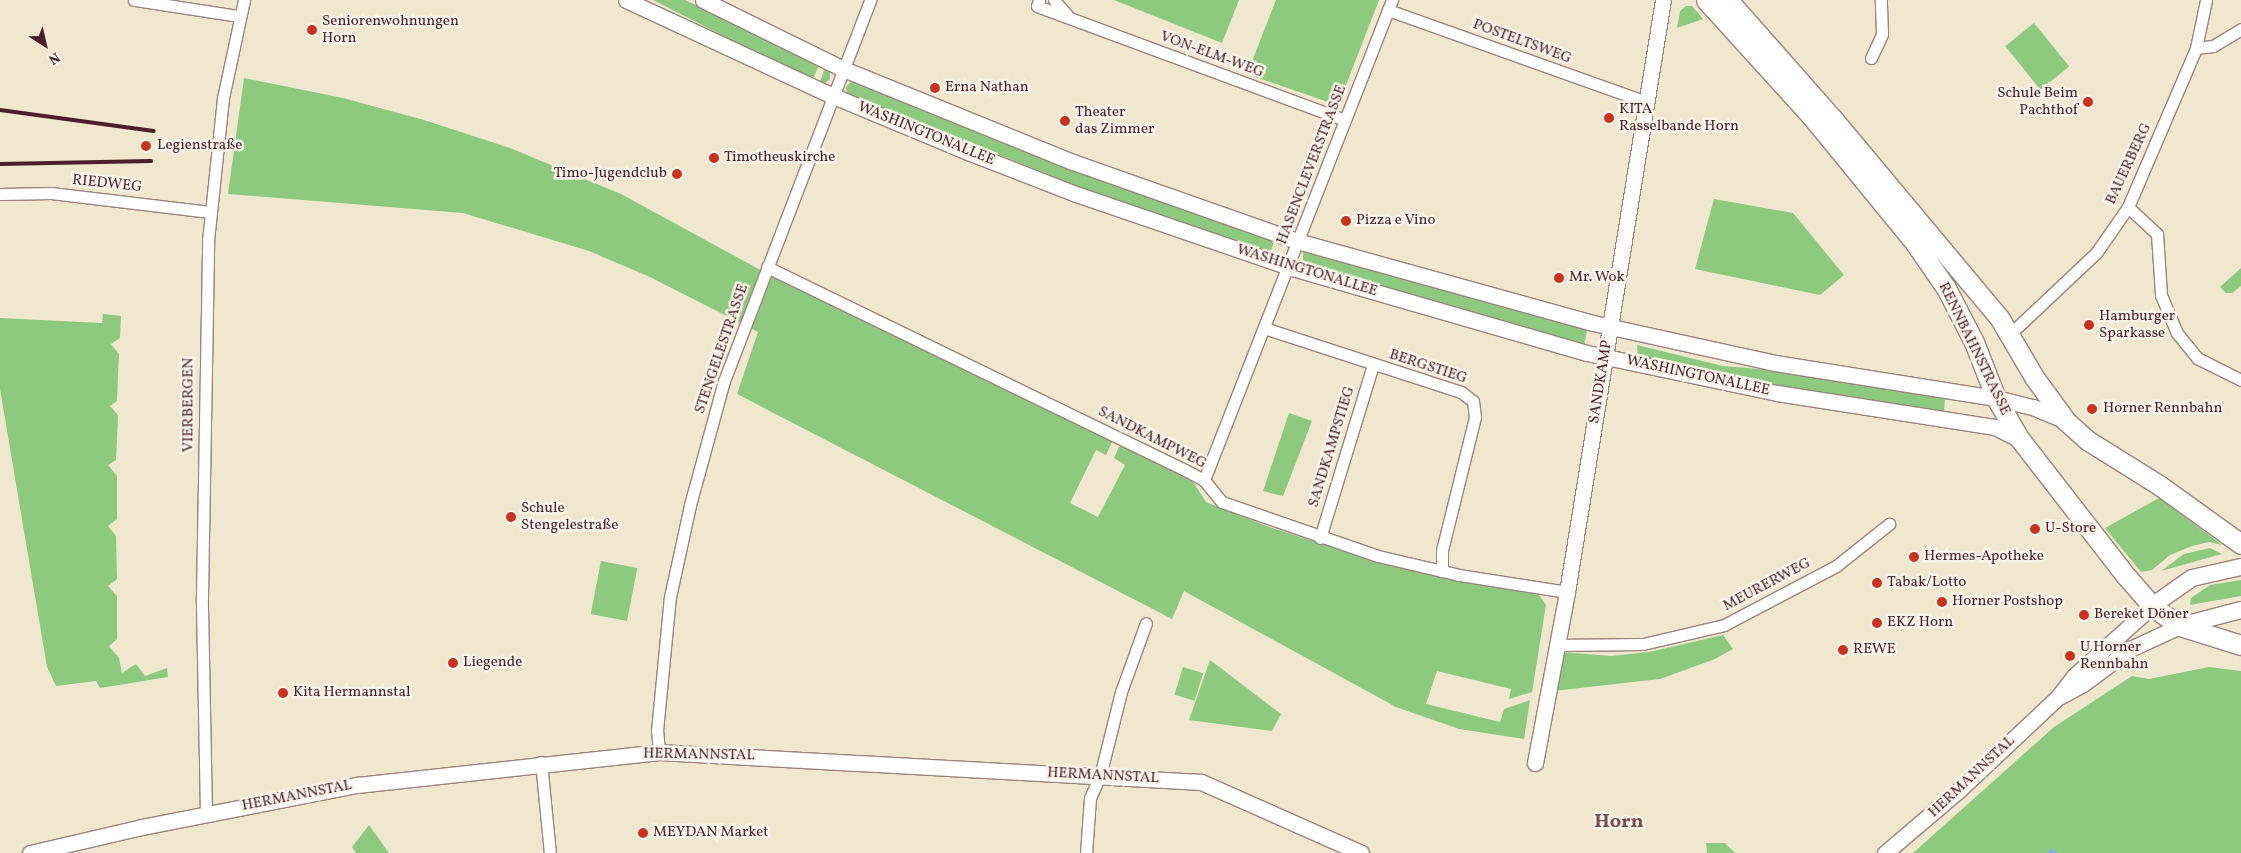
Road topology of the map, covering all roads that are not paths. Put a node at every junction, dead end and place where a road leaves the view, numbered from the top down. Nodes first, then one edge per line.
1 (134, 0) edge
2 (244, 0) edge
3 (626, 0) edge
4 (704, 0) edge
5 (870, 0) edge
6 (1039, 0) edge
7 (1054, 0) edge
8 (1706, 0) edge
9 (1728, 0) edge
10 (1881, 0) edge
11 (2206, 0) edge
12 (1660, 1) edge
13 (1390, 5) edge
14 (239, 16) junction
15 (1070, 19) junction
16 (2241, 29) edge
17 (2196, 48) junction
18 (1871, 58) dead end
19 (842, 68) junction
20 (831, 95) junction
21 (1646, 102) junction
22 (1345, 120) junction
23 (0, 194) edge
24 (2128, 207) junction
25 (210, 212) junction
26 (1297, 241) junction
27 (767, 267) junction
28 (1289, 267) junction
29 (1610, 327) junction
30 (1264, 328) junction
31 (2010, 334) junction
32 (1605, 356) junction
33 (1373, 365) junction
34 (2241, 380) edge
35 (1996, 398) junction
36 (2066, 420) junction
37 (2019, 439) junction
38 (1204, 480) junction
39 (1889, 524) dead end
40 (1320, 538) junction
41 (2241, 544) edge
42 (2241, 567) edge
43 (1442, 571) junction
44 (1567, 592) junction
45 (2152, 606) junction
46 (2241, 610) edge
47 (1146, 624) dead end
48 (2180, 626) junction
49 (2241, 644) edge
50 (1556, 646) junction
51 (2057, 698) junction
52 (659, 752) junction
53 (541, 762) junction
54 (1535, 763) dead end
55 (1100, 776) junction
56 (206, 814) junction
57 (30, 853) edge
58 (550, 853) edge
59 (1086, 853) edge
60 (1361, 853) edge
61 (1885, 853) edge

1 - 14 street
2 - 14 street, VIERBERGEN
3 - 20 street, WASHINGTONALLEE
4 - 19 street, WASHINGTONALLEE
5 - 19 street, STENGELESTRASSE
6 - 15 street, VON-ELM-WEG
7 - 15 street, VON-ELM-WEG
8 - 35 main road, RENNBAHNSTRASSE
9 - 31 main road, RENNBAHNSTRASSE
10 - 18 street
11 - 17 street, BAUERBERG
12 - 21 street, SANDKAMP
13 - 21 street, POSTELTSWEG
13 - 22 street, HASENCLEVERSTRASSE
14 - 25 street, VIERBERGEN
15 - 22 street, VON-ELM-WEG
16 - 17 street
17 - 24 street, BAUERBERG
19 - 20 street, STENGELESTRASSE
19 - 26 street, WASHINGTONALLEE
20 - 27 street, STENGELESTRASSE
20 - 28 street, WASHINGTONALLEE
21 - 29 street, SANDKAMP
22 - 26 street, HASENCLEVERSTRASSE
23 - 25 street, RIEDWEG
24 - 31 street, BAUERBERG
24 - 34 street
25 - 56 street, VIERBERGEN
26 - 28 street, HASENCLEVERSTRASSE
26 - 29 street, WASHINGTONALLEE
27 - 38 street, SANDKAMPWEG
27 - 52 street, STENGELESTRASSE
28 - 30 street, HASENCLEVERSTRASSE
28 - 32 street, WASHINGTONALLEE
29 - 32 street, SANDKAMP
29 - 35 street, WASHINGTONALLEE
30 - 33 street, BERGSTIEG
30 - 38 street, HASENCLEVERSTRASSE
31 - 36 main road, RENNBAHNSTRASSE
32 - 37 street, WASHINGTONALLEE
32 - 44 street, SANDKAMP
33 - 40 street, SANDKAMPSTIEG
33 - 43 street, BERGSTIEG
35 - 36 street, WASHINGTONALLEE
35 - 37 main road, RENNBAHNSTRASSE
36 - 41 main road, RENNBAHNSTRASSE
37 - 45 main road, RENNBAHNSTRASSE
38 - 40 street, SANDKAMPWEG
39 - 50 street, MEURERWEG
40 - 43 street, SANDKAMPWEG
42 - 45 main road
43 - 44 street, SANDKAMPWEG
44 - 50 street, SANDKAMP
45 - 48 main road, RENNBAHNSTRASSE
45 - 51 street, HERMANNSTAL
46 - 48 main road
47 - 55 street
48 - 49 main road, RENNBAHNSTRASSE
48 - 51 street, HERMANNSTAL
50 - 54 street, SANDKAMP
51 - 61 street, HERMANNSTAL
52 - 53 street, HERMANNSTAL
52 - 55 street, HERMANNSTAL
53 - 56 street, HERMANNSTAL
53 - 58 street
55 - 59 street
55 - 60 street, HERMANNSTAL
56 - 57 street, HERMANNSTAL

